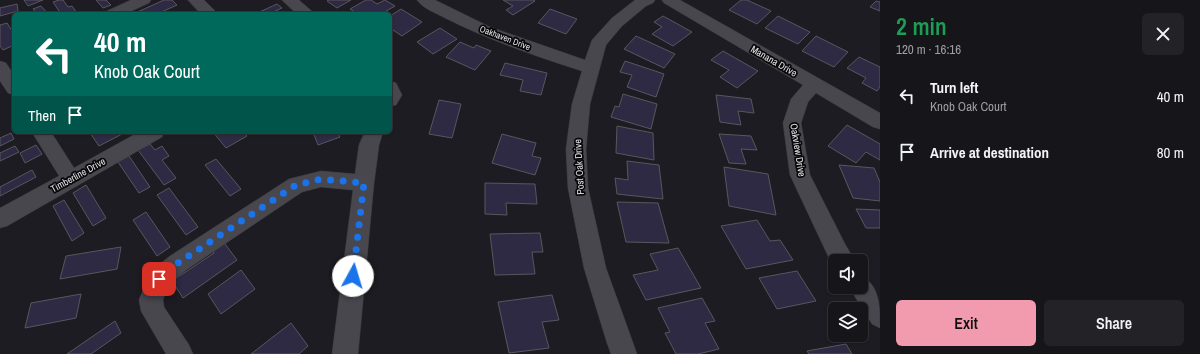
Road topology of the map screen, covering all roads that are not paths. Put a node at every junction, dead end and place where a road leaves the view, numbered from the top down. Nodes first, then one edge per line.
1 (144, 0) edge
2 (195, 0) edge
3 (289, 0) edge
4 (424, 0) edge
5 (648, 0) edge
6 (669, 0) edge
7 (117, 12) edge
8 (208, 12) edge
9 (304, 12) edge
10 (12, 57) edge
11 (0, 62) edge
12 (0, 67) edge
13 (590, 68) junction
14 (814, 85) junction
15 (12, 86) edge
16 (880, 122) edge
17 (42, 134) edge
18 (151, 134) edge
19 (373, 134) edge
20 (71, 179) junction
21 (364, 183) junction
22 (0, 219) edge
23 (840, 254) edge
24 (866, 294) edge
25 (880, 316) edge
26 (180, 354) edge
27 (345, 354) edge
28 (624, 354) edge

1 - 7 street
2 - 8 street
3 - 9 street
4 - 13 street, Oakhaven Drive
5 - 13 street, Post Oak Drive
6 - 14 street, Manana Drive
10 - 11 street
12 - 15 street
13 - 28 street, Post Oak Drive
14 - 16 street, Manana Drive
14 - 23 street, Oakview Drive
17 - 20 street
18 - 20 street, Timberline Drive
19 - 21 street
20 - 22 street, Timberline Drive
21 - 26 street
21 - 27 street
24 - 25 street

